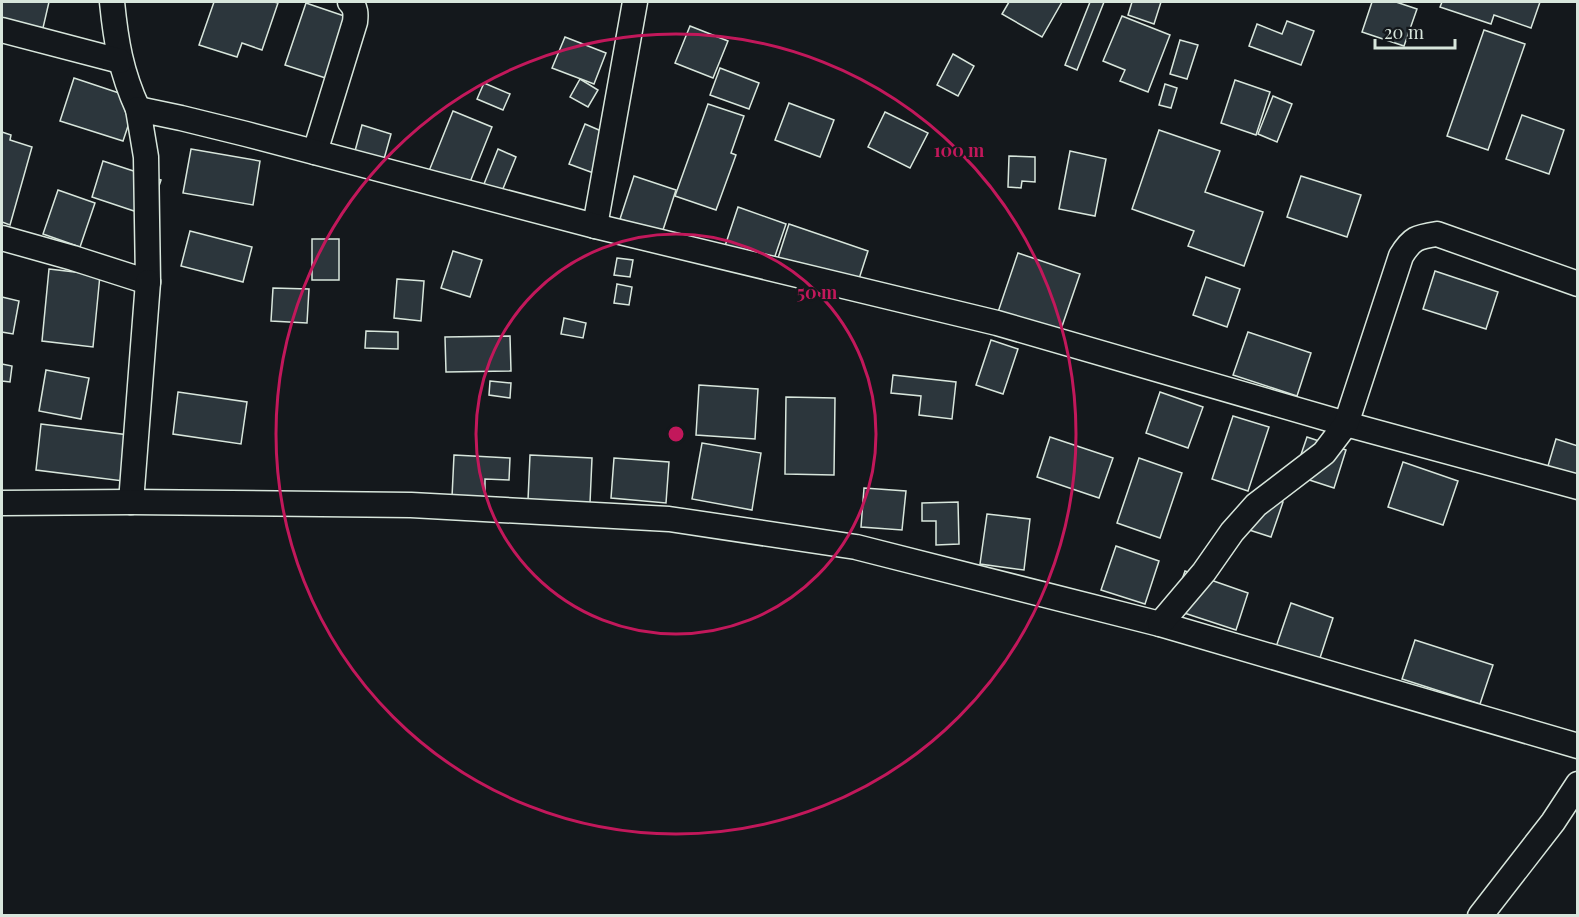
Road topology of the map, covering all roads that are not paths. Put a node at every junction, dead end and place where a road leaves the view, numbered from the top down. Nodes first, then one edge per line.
1 (112, 2) edge
2 (350, 2) edge
3 (635, 2) edge
4 (2, 30) edge
5 (120, 61) junction
6 (138, 109) junction
7 (315, 152) junction
8 (594, 226) junction
9 (2, 238) edge
10 (148, 282) junction
11 (1578, 284) edge
12 (1346, 424) junction
13 (1578, 487) edge
14 (131, 501) junction
15 (2, 503) edge
16 (1160, 624) junction
17 (1578, 746) edge
18 (1578, 784) edge
19 (1480, 915) edge

1 - 5 street
2 - 7 street
3 - 8 street
4 - 5 street
5 - 6 street
6 - 7 street
6 - 10 street
7 - 8 street
8 - 12 street
9 - 10 street
10 - 14 street
11 - 12 street
12 - 13 street
12 - 16 street
14 - 15 street
14 - 16 street
16 - 17 street
18 - 19 street

